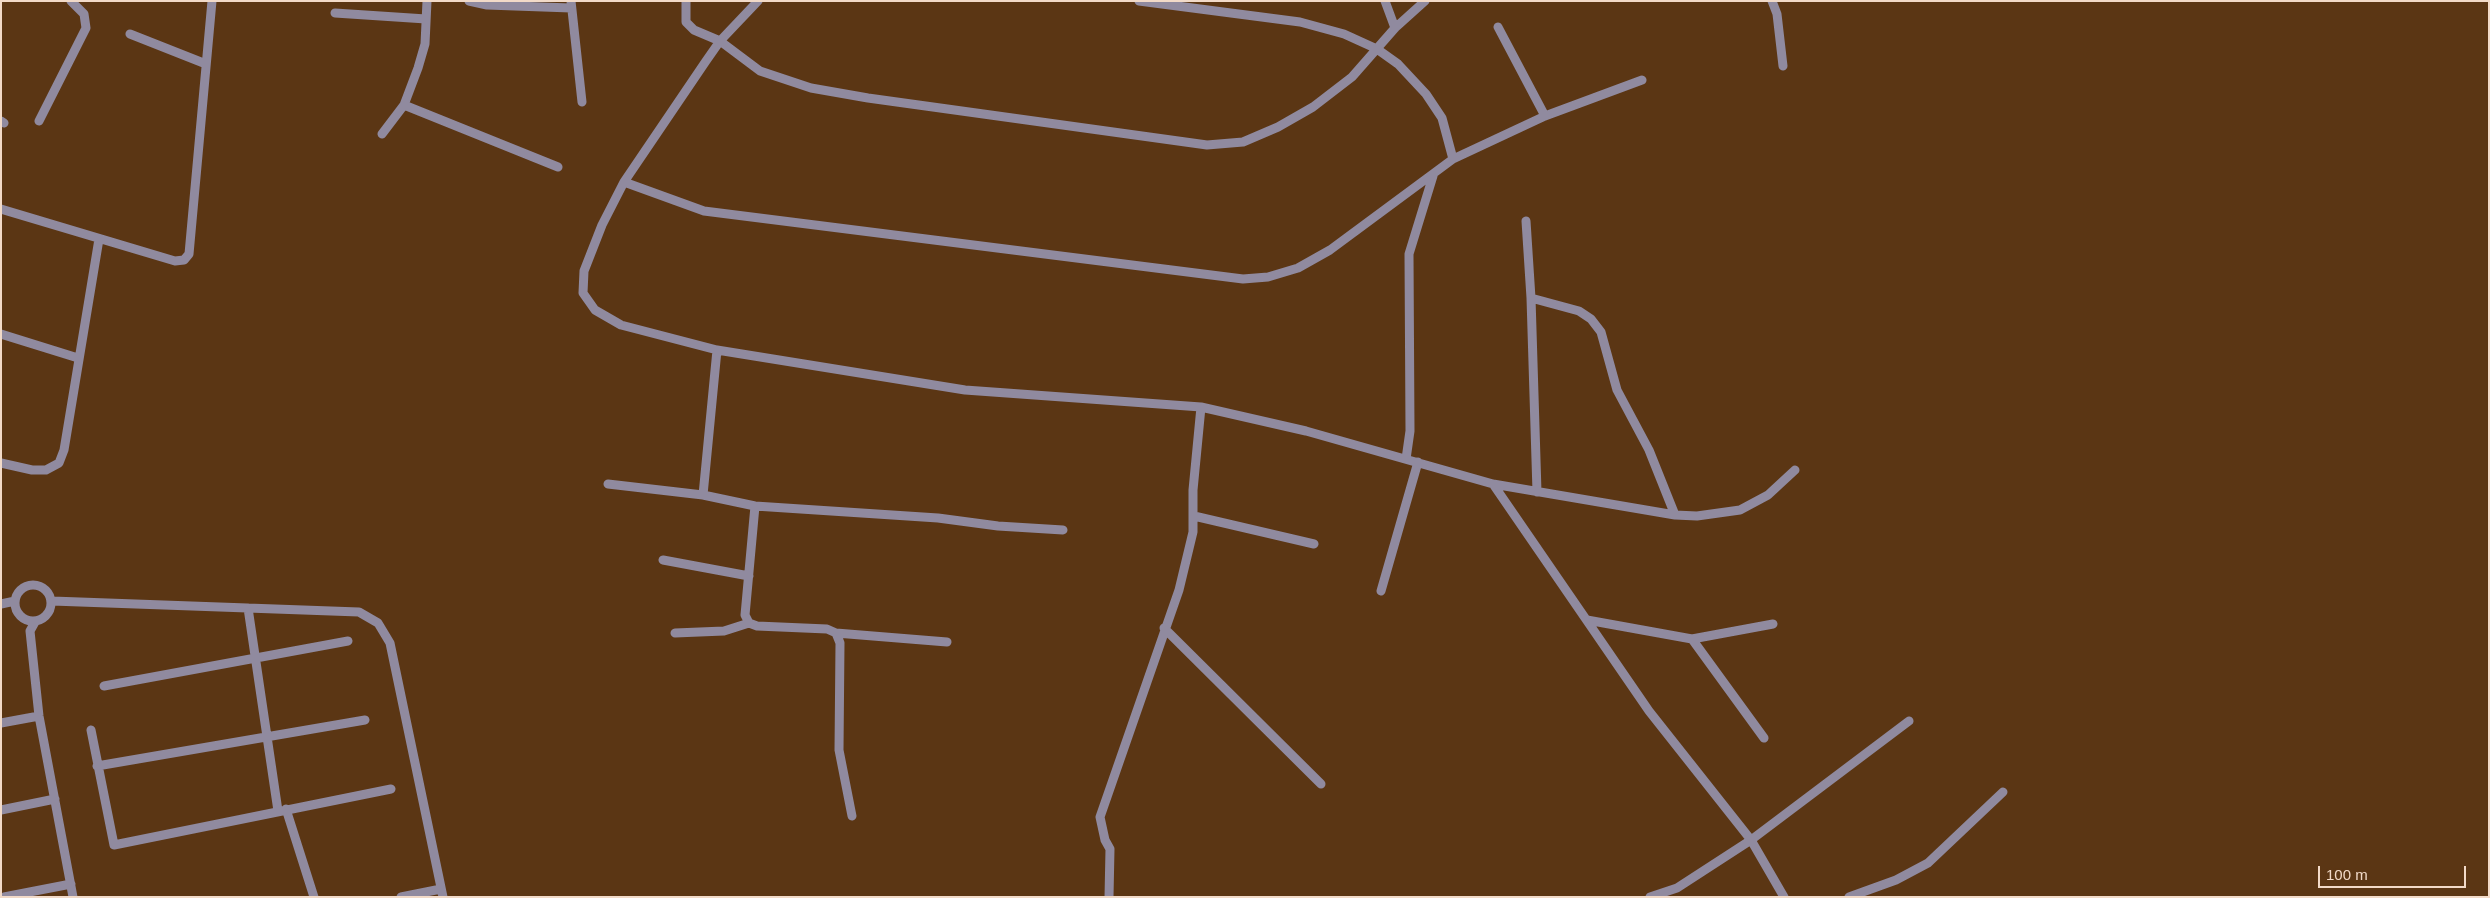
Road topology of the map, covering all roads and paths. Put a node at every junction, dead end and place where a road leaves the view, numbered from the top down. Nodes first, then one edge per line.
1 (71, 1) edge
2 (212, 1) edge
3 (427, 1) edge
4 (469, 1) edge
5 (686, 1) edge
6 (758, 1) edge
7 (1139, 1) edge
8 (1385, 1) edge
9 (1425, 1) edge
10 (1772, 1) edge
11 (1158, 2) edge
12 (571, 5) edge
13 (335, 13) dead end
14 (426, 19) junction
15 (1498, 27) dead end
16 (1395, 28) junction
17 (130, 34) dead end
18 (720, 41) junction
19 (1377, 49) junction
20 (206, 64) junction
21 (1783, 66) dead end
22 (1642, 80) dead end
23 (582, 102) dead end
24 (404, 105) junction
25 (1545, 116) junction
26 (39, 121) dead end
27 (382, 134) dead end
28 (1453, 159) junction
29 (558, 167) dead end
30 (1433, 176) junction
31 (624, 182) junction
32 (1, 209) edge
33 (1526, 221) dead end
34 (99, 239) junction
35 (1531, 298) junction
36 (1, 334) edge
37 (717, 350) junction
38 (78, 358) junction
39 (1201, 407) junction
40 (1406, 459) junction
41 (1418, 462) junction
42 (1, 463) edge
43 (1795, 470) dead end
44 (608, 484) dead end
45 (1493, 484) junction
46 (1537, 492) junction
47 (703, 495) junction
48 (755, 506) junction
49 (1194, 516) junction
50 (1676, 516) junction
51 (1062, 530) dead end
52 (1314, 544) dead end
53 (662, 560) dead end
54 (749, 576) junction
55 (1381, 591) dead end
56 (14, 601) junction
57 (52, 601) junction
58 (1, 604) edge
59 (248, 608) junction
60 (1587, 620) junction
61 (35, 622) junction
62 (749, 623) junction
63 (1773, 624) dead end
64 (1164, 628) junction
65 (836, 633) junction
66 (675, 634) dead end
67 (1692, 639) junction
68 (348, 641) dead end
69 (947, 642) dead end
70 (254, 658) junction
71 (104, 686) dead end
72 (39, 716) junction
73 (365, 720) dead end
74 (1910, 722) dead end
75 (1, 723) edge
76 (91, 730) dead end
77 (266, 736) junction
78 (1764, 738) dead end
79 (98, 766) junction
80 (1321, 784) dead end
81 (391, 789) dead end
82 (2004, 792) dead end
83 (55, 799) junction
84 (1, 810) edge
85 (282, 810) junction
86 (852, 816) dead end
87 (1751, 840) junction
88 (71, 884) junction
89 (442, 893) edge
90 (4, 897) edge
91 (74, 897) edge
92 (314, 897) edge
93 (401, 897) edge
94 (1109, 897) edge
95 (1650, 897) edge
96 (1784, 897) edge
97 (1849, 897) edge

1 - 26 street
2 - 20 street
3 - 14 street
4 - 12 street
5 - 18 street
6 - 18 street
7 - 11 street
8 - 16 street
9 - 16 street
10 - 21 street
11 - 19 street
12 - 23 street
13 - 14 street
14 - 24 street
15 - 25 street
16 - 19 street
17 - 20 street
18 - 19 street
18 - 31 street
19 - 28 street
20 - 34 street
22 - 25 street
24 - 27 street
24 - 29 street
25 - 28 street
28 - 30 street
30 - 31 street
30 - 40 street
31 - 37 street
32 - 34 street
33 - 35 street
34 - 38 street
35 - 46 street
35 - 50 street
36 - 38 street
37 - 39 street
37 - 47 street
38 - 42 street
39 - 40 street
39 - 49 street
40 - 41 street
41 - 45 street
41 - 55 street
43 - 50 street
44 - 47 street
45 - 46 street
45 - 60 street
46 - 50 street
47 - 48 street
48 - 51 street
48 - 54 street
49 - 52 street
49 - 64 street
53 - 54 street
54 - 62 street
56 - 57 street
56 - 58 street
56 - 61 street
57 - 59 street
57 - 61 street
59 - 70 street
59 - 89 street
60 - 67 street
60 - 87 street
61 - 72 street
62 - 65 street
62 - 66 street
63 - 67 street
64 - 80 street
64 - 94 street
65 - 69 street
65 - 86 street
67 - 78 street
68 - 70 street
70 - 71 street
70 - 77 street
72 - 75 street
72 - 83 street
73 - 77 street
74 - 87 street
76 - 79 street
77 - 79 street
77 - 85 street
79 - 85 street
81 - 85 street
82 - 97 street
83 - 84 street
83 - 88 street
85 - 92 street
87 - 95 street
87 - 96 street
88 - 90 street
88 - 91 street
89 - 93 street

